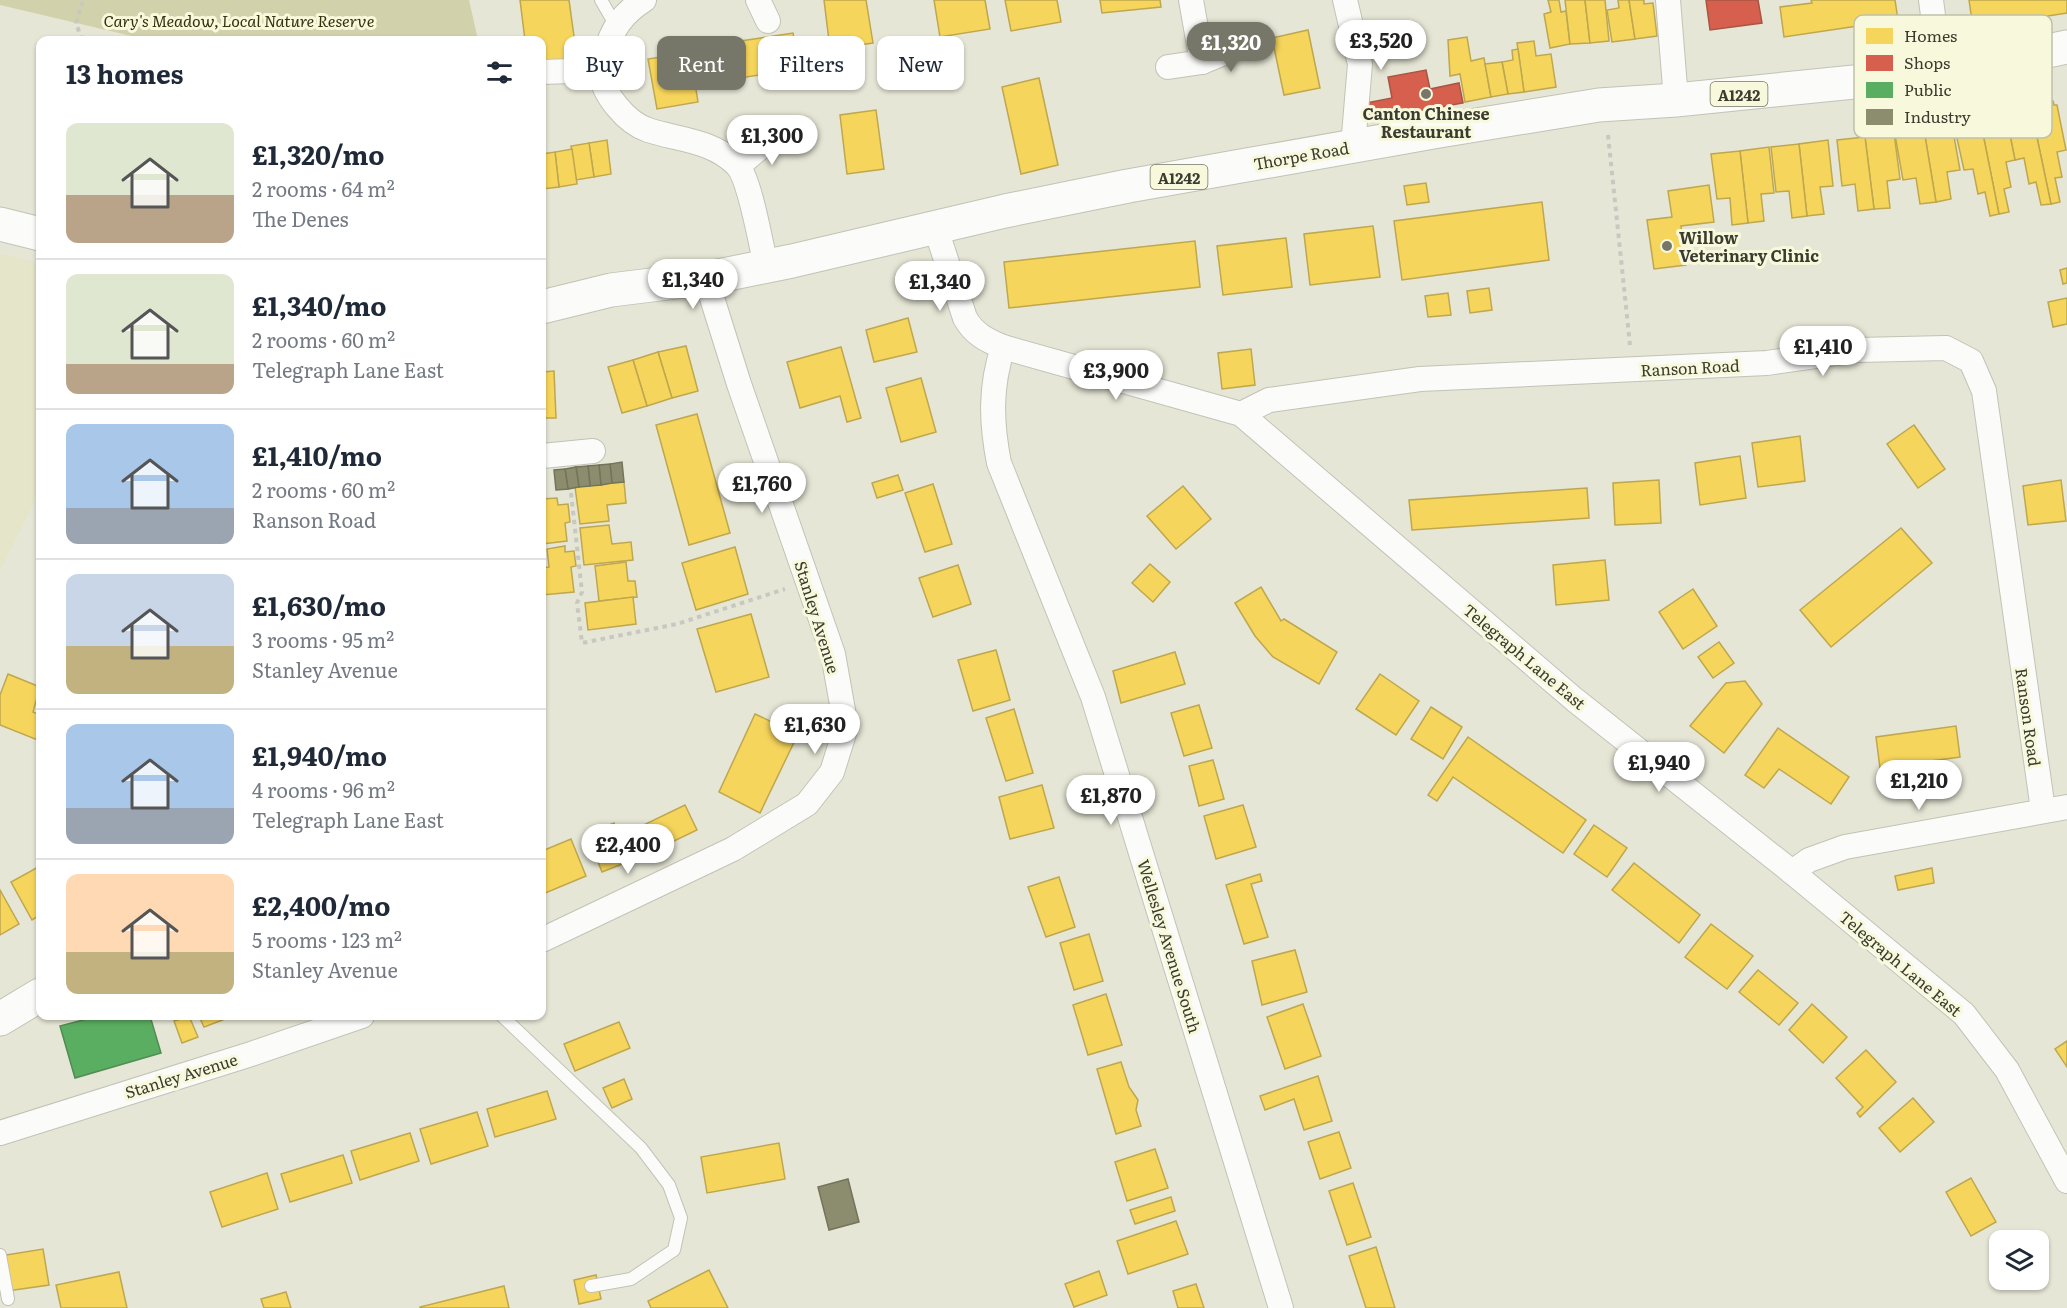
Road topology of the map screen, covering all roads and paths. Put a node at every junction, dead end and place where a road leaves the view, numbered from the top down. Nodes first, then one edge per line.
1 (83, 0) edge
2 (600, 0) edge
3 (644, 0) edge
4 (1191, 0) edge
5 (1345, 0) edge
6 (1668, 0) edge
7 (1931, 0) edge
8 (1933, 15) edge
9 (616, 26) junction
10 (81, 36) edge
11 (609, 36) edge
12 (1244, 45) dead end
13 (2067, 47) edge
14 (2052, 50) edge
15 (1202, 62) junction
16 (1168, 67) dead end
17 (564, 71) edge
18 (546, 72) edge
19 (1854, 81) edge
20 (606, 90) edge
21 (1676, 100) junction
22 (1607, 126) dead end
23 (777, 133) dead end
24 (1353, 146) junction
25 (738, 166) junction
26 (0, 224) edge
27 (936, 229) junction
28 (36, 233) edge
29 (766, 266) junction
30 (708, 278) junction
31 (546, 286) edge
32 (611, 290) junction
33 (546, 306) edge
34 (1003, 347) junction
35 (1632, 370) junction
36 (1241, 414) junction
37 (593, 451) dead end
38 (546, 456) edge
39 (571, 493) dead end
40 (808, 580) junction
41 (2055, 809) edge
42 (1792, 872) junction
43 (546, 938) edge
44 (36, 997) edge
45 (0, 1019) edge
46 (350, 1020) edge
47 (506, 1020) edge
48 (0, 1133) edge
49 (2067, 1181) edge
50 (0, 1255) edge
51 (591, 1286) dead end
52 (8, 1299) dead end
53 (1281, 1308) edge

1 - 10 path
2 - 9 lane
3 - 9 street
4 - 15 street
5 - 24 street
6 - 21 street
7 - 8 street
9 - 11 street
12 - 15 street
13 - 14 main road, Thorpe Road / A1242
15 - 16 street
17 - 18 street
19 - 21 main road, Thorpe Road / A1242
20 - 25 street
21 - 24 main road, Thorpe Road / A1242
22 - 35 path
23 - 25 street
24 - 27 main road, Thorpe Road / A1242
25 - 29 street
26 - 28 main road
27 - 29 main road, Thorpe Road / A1242
27 - 34 street, Telegraph Lane East
29 - 30 main road, Thorpe Road / A1242
30 - 32 main road, Thorpe Road / A1242
30 - 40 street, Stanley Avenue
31 - 32 main road, Thorpe Road / A1242
32 - 33 main road, Thorpe Road / A1242
34 - 36 street, Telegraph Lane East
34 - 53 street, Wellesley Avenue South
35 - 36 street, Ranson Road
35 - 41 street, Ranson Road
36 - 42 street, Telegraph Lane East
37 - 38 street
39 - 40 path
40 - 43 street, Stanley Avenue
41 - 42 street
42 - 49 street, Telegraph Lane East
44 - 45 main road
46 - 48 street, Stanley Avenue
47 - 51 lane
50 - 52 lane

